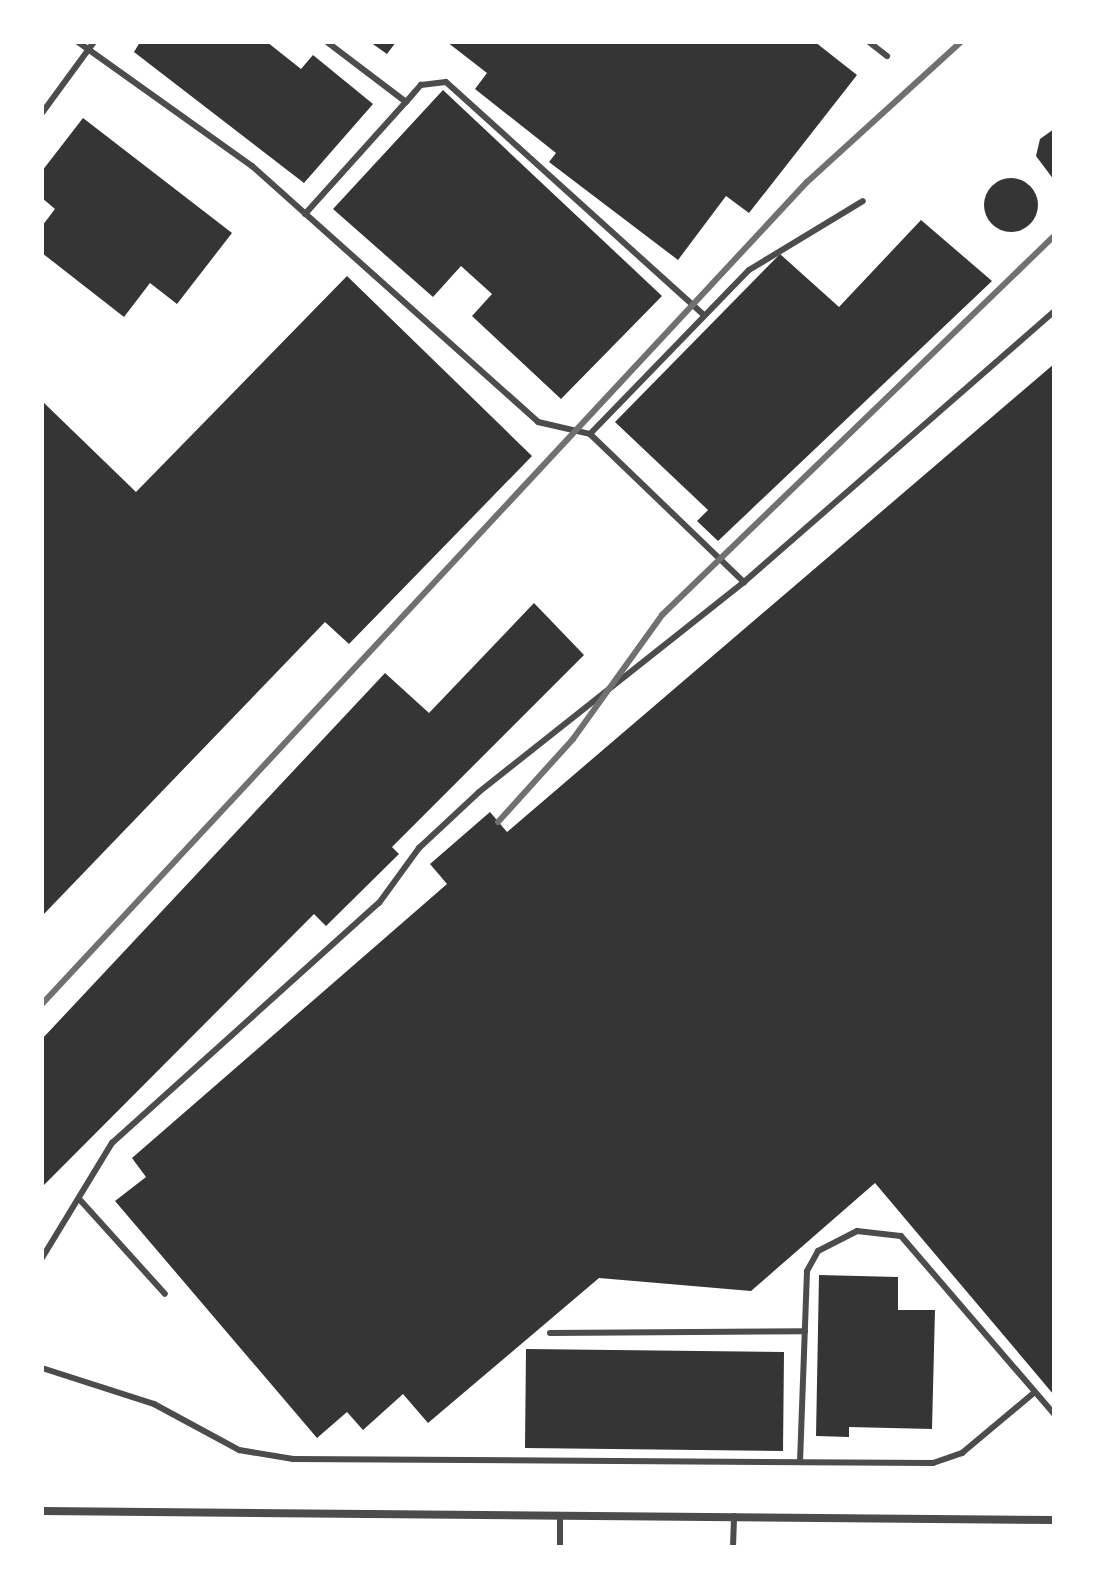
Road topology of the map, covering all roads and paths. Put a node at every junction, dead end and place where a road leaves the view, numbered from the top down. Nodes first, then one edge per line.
1 (78, 42) edge
2 (94, 42) edge
3 (327, 42) edge
4 (869, 42) edge
5 (89, 49) junction
6 (887, 56) dead end
7 (406, 102) junction
8 (42, 113) edge
9 (863, 201) dead end
10 (305, 214) junction
11 (1054, 312) edge
12 (702, 313) junction
13 (590, 434) junction
14 (744, 582) junction
15 (81, 1201) junction
16 (42, 1258) edge
17 (165, 1294) dead end
18 (805, 1331) junction
19 (550, 1333) dead end
20 (42, 1368) edge
21 (1035, 1392) junction
22 (1054, 1414) edge
23 (800, 1462) junction
24 (42, 1511) edge
25 (560, 1515) junction
26 (734, 1516) junction
27 (1054, 1520) edge
28 (560, 1547) edge
29 (733, 1547) edge

1 - 5 lane
2 - 5 lane
3 - 7 lane
4 - 6 lane
5 - 8 lane
5 - 10 lane
7 - 10 lane
7 - 12 lane
9 - 12 lane
10 - 13 lane
11 - 14 lane
12 - 13 lane
13 - 14 lane
14 - 15 lane
15 - 16 lane
15 - 17 lane
18 - 19 lane
18 - 21 lane
18 - 23 lane
20 - 23 lane
21 - 22 lane
21 - 23 lane
24 - 25 street
25 - 26 street
25 - 28 lane
26 - 27 street
26 - 29 lane

